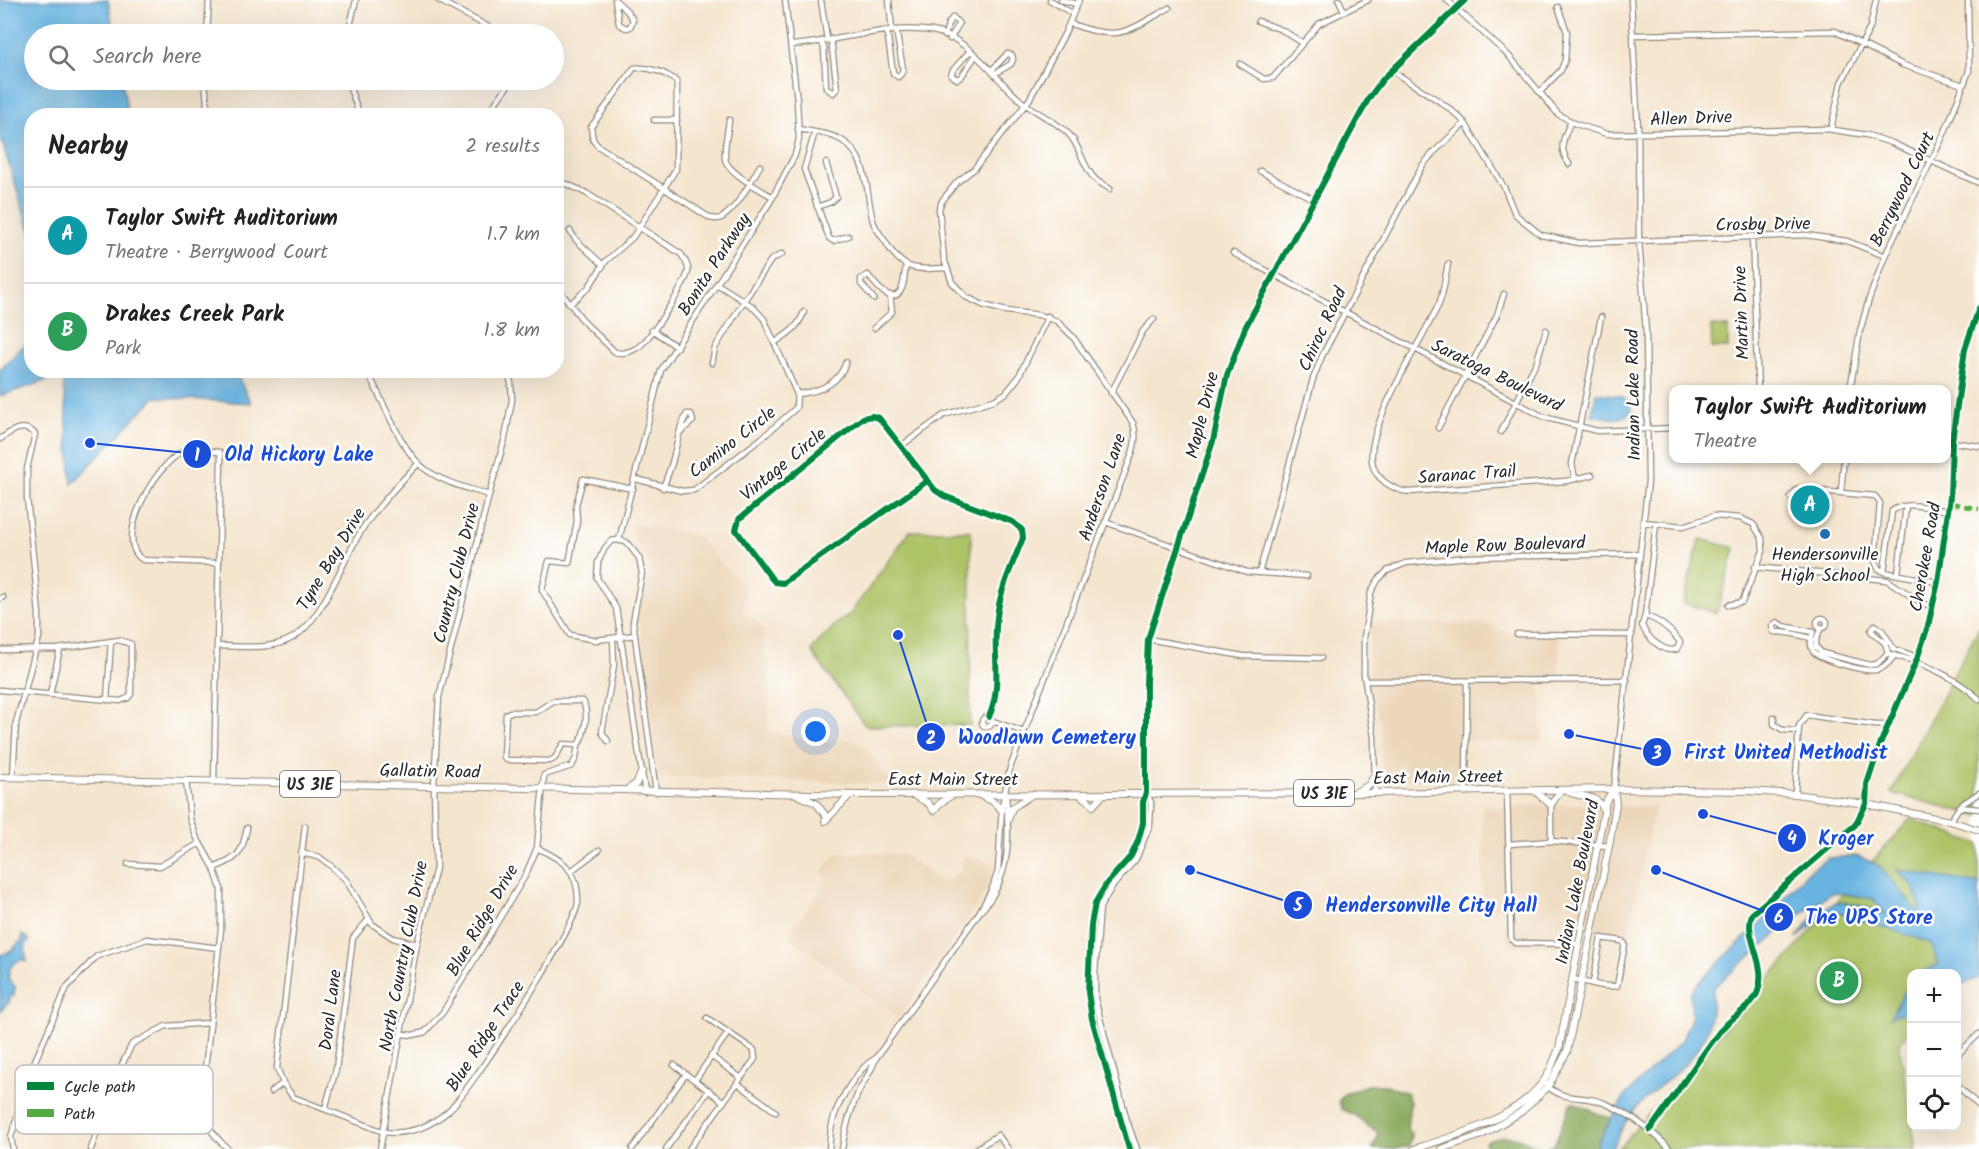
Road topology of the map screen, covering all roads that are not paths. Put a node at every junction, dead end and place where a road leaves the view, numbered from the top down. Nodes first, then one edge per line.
1 (209, 0) edge
2 (356, 0) edge
3 (438, 0) edge
4 (615, 0) edge
5 (785, 0) edge
6 (821, 0) edge
7 (889, 0) edge
8 (1050, 0) edge
9 (1061, 0) edge
10 (1339, 0) edge
11 (1368, 0) edge
12 (1447, 0) edge
13 (1465, 0) edge
14 (1631, 0) edge
15 (1876, 0) edge
16 (1968, 0) edge
17 (1078, 2) edge
18 (1558, 7) dead end
19 (1169, 8) dead end
20 (1456, 9) junction
21 (1344, 11) junction
22 (1073, 14) junction
23 (1258, 21) dead end
24 (1069, 23) junction
25 (208, 24) edge
26 (350, 24) edge
27 (483, 24) edge
28 (891, 31) junction
29 (1632, 35) junction
30 (826, 40) junction
31 (1303, 43) junction
32 (1862, 43) junction
33 (791, 45) junction
34 (970, 51) junction
35 (976, 55) junction
36 (1240, 64) dead end
37 (1393, 71) junction
38 (992, 72) junction
39 (1963, 85) junction
40 (207, 90) edge
41 (351, 90) edge
42 (505, 90) edge
43 (1540, 92) junction
44 (1025, 105) junction
45 (208, 108) edge
46 (357, 108) edge
47 (492, 108) edge
48 (654, 120) dead end
49 (677, 120) junction
50 (729, 120) dead end
51 (1571, 121) junction
52 (1465, 123) junction
53 (798, 129) junction
54 (1831, 129) junction
55 (814, 132) junction
56 (1638, 133) junction
57 (1932, 160) junction
58 (826, 163) dead end
59 (1569, 164) dead end
60 (760, 166) dead end
61 (1260, 171) dead end
62 (749, 182) junction
63 (1979, 183) edge
64 (564, 184) edge
65 (663, 189) junction
66 (1110, 189) dead end
67 (773, 197) junction
68 (1313, 199) junction
69 (817, 207) junction
70 (638, 228) junction
71 (570, 231) dead end
72 (848, 236) dead end
73 (1752, 236) junction
74 (1639, 241) junction
75 (1233, 253) dead end
76 (782, 254) dead end
77 (1885, 256) junction
78 (1448, 264) dead end
79 (603, 265) junction
80 (906, 266) junction
81 (947, 268) junction
82 (1274, 274) junction
83 (717, 284) junction
84 (1504, 294) dead end
85 (890, 295) junction
86 (564, 296) edge
87 (874, 298) dead end
88 (744, 301) junction
89 (570, 304) junction
90 (1979, 308) edge
91 (804, 312) dead end
92 (1344, 312) junction
93 (1048, 316) junction
94 (1601, 317) dead end
95 (1154, 319) dead end
96 (874, 328) dead end
97 (652, 330) junction
98 (1546, 330) dead end
99 (774, 343) junction
100 (676, 346) junction
101 (1414, 349) junction
102 (846, 362) dead end
103 (712, 363) dead end
104 (1466, 376) junction
105 (370, 378) edge
106 (509, 378) edge
107 (1758, 385) edge
108 (1851, 385) edge
109 (1111, 393) junction
110 (797, 394) junction
111 (1516, 403) junction
112 (1579, 427) junction
113 (1438, 428) dead end
114 (1669, 428) edge
115 (1646, 430) junction
116 (1951, 430) edge
117 (680, 432) dead end
118 (1501, 432) dead end
119 (0, 439) edge
120 (1951, 441) edge
121 (901, 446) junction
122 (1979, 446) edge
123 (419, 463) junction
124 (1844, 463) edge
125 (1949, 463) edge
126 (1592, 475) dead end
127 (636, 479) junction
128 (1575, 479) junction
129 (927, 481) junction
130 (663, 488) junction
131 (633, 489) junction
132 (1841, 492) junction
133 (489, 495) junction
134 (1790, 496) dead end
135 (1906, 506) junction
136 (1948, 511) junction
137 (1105, 522) junction
138 (1643, 522) junction
139 (1656, 524) junction
140 (619, 540) junction
141 (1178, 548) junction
142 (1640, 554) junction
143 (219, 563) junction
144 (1755, 567) junction
145 (1884, 572) junction
146 (1259, 573) junction
147 (1898, 574) junction
148 (1307, 576) dead end
149 (1938, 582) junction
150 (1637, 585) junction
151 (1649, 585) junction
152 (1728, 605) dead end
153 (1932, 607) junction
154 (1646, 616) junction
155 (1819, 626) dead end
156 (1517, 634) dead end
157 (635, 635) junction
158 (1632, 635) junction
159 (1815, 636) junction
160 (621, 638) junction
161 (613, 639) junction
162 (1148, 639) junction
163 (111, 641) junction
164 (217, 646) junction
165 (36, 648) junction
166 (60, 649) junction
167 (1894, 649) junction
168 (0, 650) edge
169 (1888, 650) junction
170 (1894, 656) junction
171 (1321, 658) dead end
172 (1916, 659) junction
173 (1873, 667) junction
174 (1627, 680) junction
175 (1365, 681) junction
176 (1467, 681) junction
177 (0, 690) edge
178 (26, 692) junction
179 (50, 694) junction
180 (1979, 699) edge
181 (107, 700) junction
182 (1774, 717) dead end
183 (1887, 725) junction
184 (1798, 731) junction
185 (1024, 732) junction
186 (608, 741) dead end
187 (578, 746) junction
188 (642, 771) junction
189 (1375, 774) junction
190 (0, 777) edge
191 (13, 777) junction
192 (186, 780) junction
193 (214, 782) junction
194 (434, 785) junction
195 (542, 789) junction
196 (1614, 789) junction
197 (1535, 790) junction
198 (624, 791) junction
199 (1507, 791) junction
200 (1563, 791) junction
201 (645, 792) junction
202 (656, 792) junction
203 (1466, 792) junction
204 (1146, 793) junction
205 (1353, 793) junction
206 (1375, 793) junction
207 (1979, 793) edge
208 (795, 794) junction
209 (953, 794) junction
210 (977, 794) junction
211 (1006, 794) junction
212 (1034, 794) junction
213 (1794, 794) junction
214 (850, 795) junction
215 (858, 795) joint
216 (912, 795) junction
217 (1077, 795) junction
218 (1102, 795) junction
219 (1866, 804) junction
220 (1551, 805) junction
221 (1959, 807) junction
222 (1979, 808) edge
223 (1002, 810) junction
224 (1604, 811) junction
225 (1008, 820) junction
226 (1950, 821) junction
227 (305, 826) dead end
228 (247, 828) dead end
229 (1979, 830) edge
230 (1551, 841) junction
231 (200, 843) junction
232 (1509, 844) junction
233 (1599, 844) junction
234 (1609, 846) junction
235 (537, 848) junction
236 (599, 850) dead end
237 (301, 853) junction
238 (128, 864) dead end
239 (214, 868) junction
240 (571, 871) junction
241 (1588, 895) junction
242 (1597, 896) junction
243 (979, 913) junction
244 (369, 919) junction
245 (417, 944) junction
246 (1579, 944) junction
247 (219, 948) junction
248 (1573, 979) junction
249 (1581, 981) junction
250 (1593, 983) junction
251 (707, 1018) dead end
252 (210, 1023) junction
253 (728, 1033) junction
254 (402, 1034) junction
255 (1979, 1034) edge
256 (1961, 1051) edge
257 (711, 1056) junction
258 (876, 1058) junction
259 (33, 1065) edge
260 (122, 1065) edge
261 (205, 1065) edge
262 (674, 1065) dead end
263 (686, 1074) junction
264 (695, 1080) junction
265 (739, 1081) junction
266 (1543, 1082) junction
267 (283, 1083) junction
268 (1548, 1088) junction
269 (1961, 1089) edge
270 (709, 1090) junction
271 (271, 1092) dead end
272 (724, 1102) junction
273 (1979, 1106) edge
274 (325, 1109) junction
275 (776, 1112) dead end
276 (1124, 1121) junction
277 (15, 1124) edge
278 (1650, 1130) junction
279 (384, 1132) junction
280 (213, 1133) edge
281 (96, 1134) edge
282 (1428, 1147) edge
283 (692, 1148) edge
284 (14, 1149) edge
285 (91, 1149) edge
286 (228, 1149) edge
287 (380, 1149) edge
288 (632, 1149) edge
289 (666, 1149) edge
290 (829, 1149) edge
291 (842, 1149) edge
292 (976, 1149) edge
293 (1008, 1149) edge
294 (1129, 1149) edge
295 (1137, 1149) edge
296 (1414, 1149) edge
297 (1441, 1149) edge
298 (1670, 1149) edge

1 - 25 street
2 - 26 street
3 - 27 street
4 - 4 street
5 - 33 street, Bonita Parkway
6 - 30 street
7 - 28 street
8 - 22 street
9 - 17 street
10 - 21 street
11 - 21 street
12 - 20 street, Allen Drive
13 - 20 street, Maple Drive
14 - 29 street, Indian Lake Road
15 - 32 street
16 - 39 street, Berrywood Court
17 - 22 street
18 - 43 street
19 - 24 street
20 - 37 street, Maple Drive
20 - 43 street, Allen Drive
21 - 31 street
22 - 24 street
23 - 31 street
24 - 44 street
28 - 28 street
28 - 30 street
28 - 34 street
29 - 32 street
29 - 56 street, Indian Lake Road
30 - 30 street
30 - 33 street
31 - 36 street
32 - 39 street
32 - 54 street
33 - 53 street, Bonita Parkway
34 - 35 street
34 - 35 street
35 - 38 street
37 - 52 street, Crosby Drive
37 - 68 street, Maple Drive
38 - 38 street
38 - 44 street
39 - 57 street, Berrywood Court
40 - 45 street
41 - 46 street
42 - 47 street
43 - 51 street, Allen Drive
44 - 66 street
44 - 81 street
48 - 49 street
49 - 65 street
49 - 65 street
50 - 62 street
51 - 56 street, Allen Drive
51 - 59 street
52 - 74 street, Crosby Drive
52 - 92 street, Chiroc Road
53 - 55 street
53 - 67 street, Bonita Parkway
54 - 56 street, Allen Drive
54 - 57 street, Allen Drive
55 - 69 street
55 - 80 street
56 - 74 street, Indian Lake Road
57 - 63 street, Allen Drive
57 - 77 street, Berrywood Court
58 - 69 street
60 - 62 street
61 - 68 street
62 - 65 street
62 - 67 street
64 - 70 street
65 - 70 street
67 - 83 street, Bonita Parkway
68 - 82 street, Maple Drive
69 - 72 street
70 - 79 street
70 - 97 street
71 - 79 street
73 - 74 street, Crosby Drive
73 - 77 street, Crosby Drive
73 - 107 street, Martin Drive
74 - 115 street, Indian Lake Road
75 - 82 street, Saratoga Boulevard
76 - 88 street
77 - 108 street, Berrywood Court
78 - 101 street, Saranac Trail
79 - 89 street
80 - 81 street
80 - 85 street
81 - 93 street
82 - 92 street, Saratoga Boulevard
82 - 141 street, Maple Drive
83 - 88 street
83 - 100 street, Bonita Parkway
84 - 104 street
85 - 87 street
85 - 96 street
86 - 89 street
88 - 99 street
88 - 103 street
89 - 97 street
90 - 116 street, Cherokee Road
91 - 99 street
92 - 101 street, Saratoga Boulevard
92 - 146 street, Chiroc Road
93 - 109 street, Anderson Lane
93 - 121 street
94 - 112 street
95 - 109 street
97 - 100 street
98 - 111 street
99 - 110 street
100 - 127 street, Bonita Parkway
101 - 104 street, Saratoga Boulevard
101 - 128 street, Saranac Trail
102 - 110 street
104 - 111 street, Saratoga Boulevard
104 - 113 street
105 - 123 street
106 - 133 street, Country Club Drive
109 - 137 street, Anderson Lane
110 - 130 street, Camino Circle
111 - 112 street, Saratoga Boulevard
111 - 118 street
112 - 115 street, Saratoga Boulevard
112 - 128 street
114 - 115 street, Saratoga Boulevard
115 - 138 street, Indian Lake Road
117 - 130 street
119 - 165 street
120 - 122 street
121 - 129 street, Vintage Circle
121 - 129 street, Vintage Circle
123 - 133 street
123 - 164 street, Tyne Bay Drive
124 - 132 street
125 - 136 street, Cherokee Road
126 - 128 street, Saranac Trail
127 - 130 street, Camino Circle
127 - 131 street, Bonita Parkway
129 - 185 street, Vintage Circle
131 - 140 street, Bonita Parkway
131 - 161 street
132 - 134 street
132 - 145 street
133 - 194 street, Country Club Drive
135 - 136 street
135 - 145 street
135 - 147 street
136 - 149 street, Cherokee Road
137 - 141 street
137 - 185 street, Anderson Lane
138 - 139 street
138 - 142 street, Indian Lake Road
139 - 144 street
139 - 151 street
140 - 157 street
140 - 160 street
141 - 146 street
141 - 162 street, Maple Drive
142 - 150 street, Indian Lake Road
142 - 175 street, Maple Row Boulevard
143 - 143 street
143 - 164 street
144 - 152 street
144 - 153 street
145 - 147 street
146 - 148 street
147 - 149 street
149 - 153 street, Cherokee Road
150 - 151 street
150 - 158 street, Indian Lake Road
151 - 154 street
153 - 172 street, Cherokee Road
154 - 154 street
155 - 159 street
156 - 158 street
157 - 160 street
157 - 202 street
158 - 174 street, Indian Lake Road
159 - 159 street
159 - 173 street
160 - 161 street
160 - 188 street
161 - 186 street
162 - 171 street
162 - 204 street, Maple Drive
163 - 166 street
163 - 181 street
163 - 181 street
164 - 193 street
165 - 166 street
165 - 168 street
165 - 178 street
166 - 179 street
167 - 169 street
167 - 169 street
167 - 172 street
169 - 170 street
169 - 173 street
170 - 172 street
170 - 173 street
172 - 180 street
172 - 183 street, Cherokee Road
174 - 176 street
174 - 196 street, Indian Lake Road
175 - 176 street
175 - 189 street, Maple Row Boulevard
176 - 203 street
177 - 178 street
178 - 179 street
178 - 191 street
179 - 181 street
182 - 184 street
183 - 184 street
183 - 219 street, Cherokee Road
184 - 213 street
185 - 211 street, Anderson Lane
187 - 187 street
187 - 195 street
188 - 198 main road
188 - 201 street
189 - 205 main road
189 - 206 street, Maple Row Boulevard
190 - 191 main road, Gallatin Road / US 31E
191 - 192 main road, Gallatin Road / US 31E
192 - 193 main road, Gallatin Road / US 31E
192 - 231 street
193 - 194 main road, Gallatin Road / US 31E
194 - 195 main road, Gallatin Road / US 31E
194 - 245 street, North Country Club Drive
195 - 198 main road, Gallatin Road / US 31E
195 - 235 street, Blue Ridge Drive
196 - 200 main road, East Main Street / US 31E
196 - 213 main road, East Main Street / US 31E
196 - 224 main road, Indian Lake Boulevard
196 - 234 main road, Indian Lake Boulevard
197 - 199 main road, East Main Street / US 31E
197 - 200 main road, East Main Street / US 31E
197 - 220 main road
198 - 201 main road, Gallatin Road / US 31E
199 - 203 main road, East Main Street / US 31E
199 - 232 street
200 - 220 main road
200 - 224 main road
201 - 202 main road, Gallatin Road / US 31E
202 - 208 main road, Gallatin Road / US 31E
203 - 206 main road, East Main Street / US 31E
204 - 205 main road, East Main Street / US 31E
204 - 218 main road, East Main Street / US 31E
204 - 276 street, Maple Drive
205 - 206 main road, East Main Street / US 31E
207 - 221 street
208 - 214 main road, Gallatin Road / US 31E
208 - 214 main road
209 - 210 main road, East Main Street / US 31E
209 - 216 main road, East Main Street / US 31E
209 - 216 main road
210 - 211 main road, East Main Street / US 31E
210 - 223 main road
211 - 212 main road, East Main Street / US 31E
211 - 223 street
211 - 225 street
212 - 217 main road, East Main Street / US 31E
212 - 225 main road
213 - 219 main road, East Main Street / US 31E
214 - 215 main road, Gallatin Road / US 31E
215 - 216 main road, East Main Street / US 31E
217 - 218 main road, East Main Street / US 31E
217 - 218 main road
219 - 226 main road, East Main Street / US 31E
219 - 278 street
220 - 230 street
221 - 222 street
221 - 226 street
223 - 243 street
224 - 233 main road, Indian Lake Boulevard
225 - 243 street
226 - 229 main road, East Main Street / US 31E
227 - 237 street
228 - 239 street
230 - 232 street
230 - 233 street
231 - 238 street
231 - 239 street
232 - 246 street
233 - 234 street
233 - 241 main road, Indian Lake Boulevard
234 - 242 main road, Indian Lake Boulevard
235 - 240 street
235 - 254 street, Blue Ridge Drive
236 - 240 street
237 - 244 street
237 - 267 street
239 - 247 street
240 - 279 street, Blue Ridge Trace
241 - 242 main road
241 - 246 main road, Indian Lake Boulevard
242 - 249 main road, Indian Lake Boulevard
243 - 258 street
244 - 245 street
244 - 274 street, Doral Lane
245 - 254 street, North Country Club Drive
246 - 248 main road, Indian Lake Boulevard
247 - 252 street
247 - 259 street
248 - 249 street
248 - 266 main road, Indian Lake Boulevard
249 - 250 street
249 - 268 main road, Indian Lake Boulevard
250 - 250 street
251 - 253 street
252 - 260 street
252 - 261 street
253 - 257 street
253 - 265 street
254 - 279 street, North Country Club Drive
255 - 256 street
257 - 264 street
257 - 265 street
258 - 290 street
258 - 291 street
262 - 263 street
263 - 264 street
263 - 288 street
264 - 270 street
265 - 272 street
265 - 275 street
266 - 268 street
266 - 282 main road, Indian Lake Boulevard
267 - 271 street
267 - 274 street, Blue Ridge Trace
268 - 278 street
268 - 297 main road, Indian Lake Boulevard
269 - 273 street
270 - 272 street
270 - 289 street
272 - 283 street
274 - 279 street, Blue Ridge Trace
276 - 294 street
276 - 295 street
277 - 284 street
278 - 298 street
279 - 287 street, North Country Club Drive
280 - 286 street
281 - 285 street
282 - 296 main road, Indian Lake Boulevard
292 - 293 street

